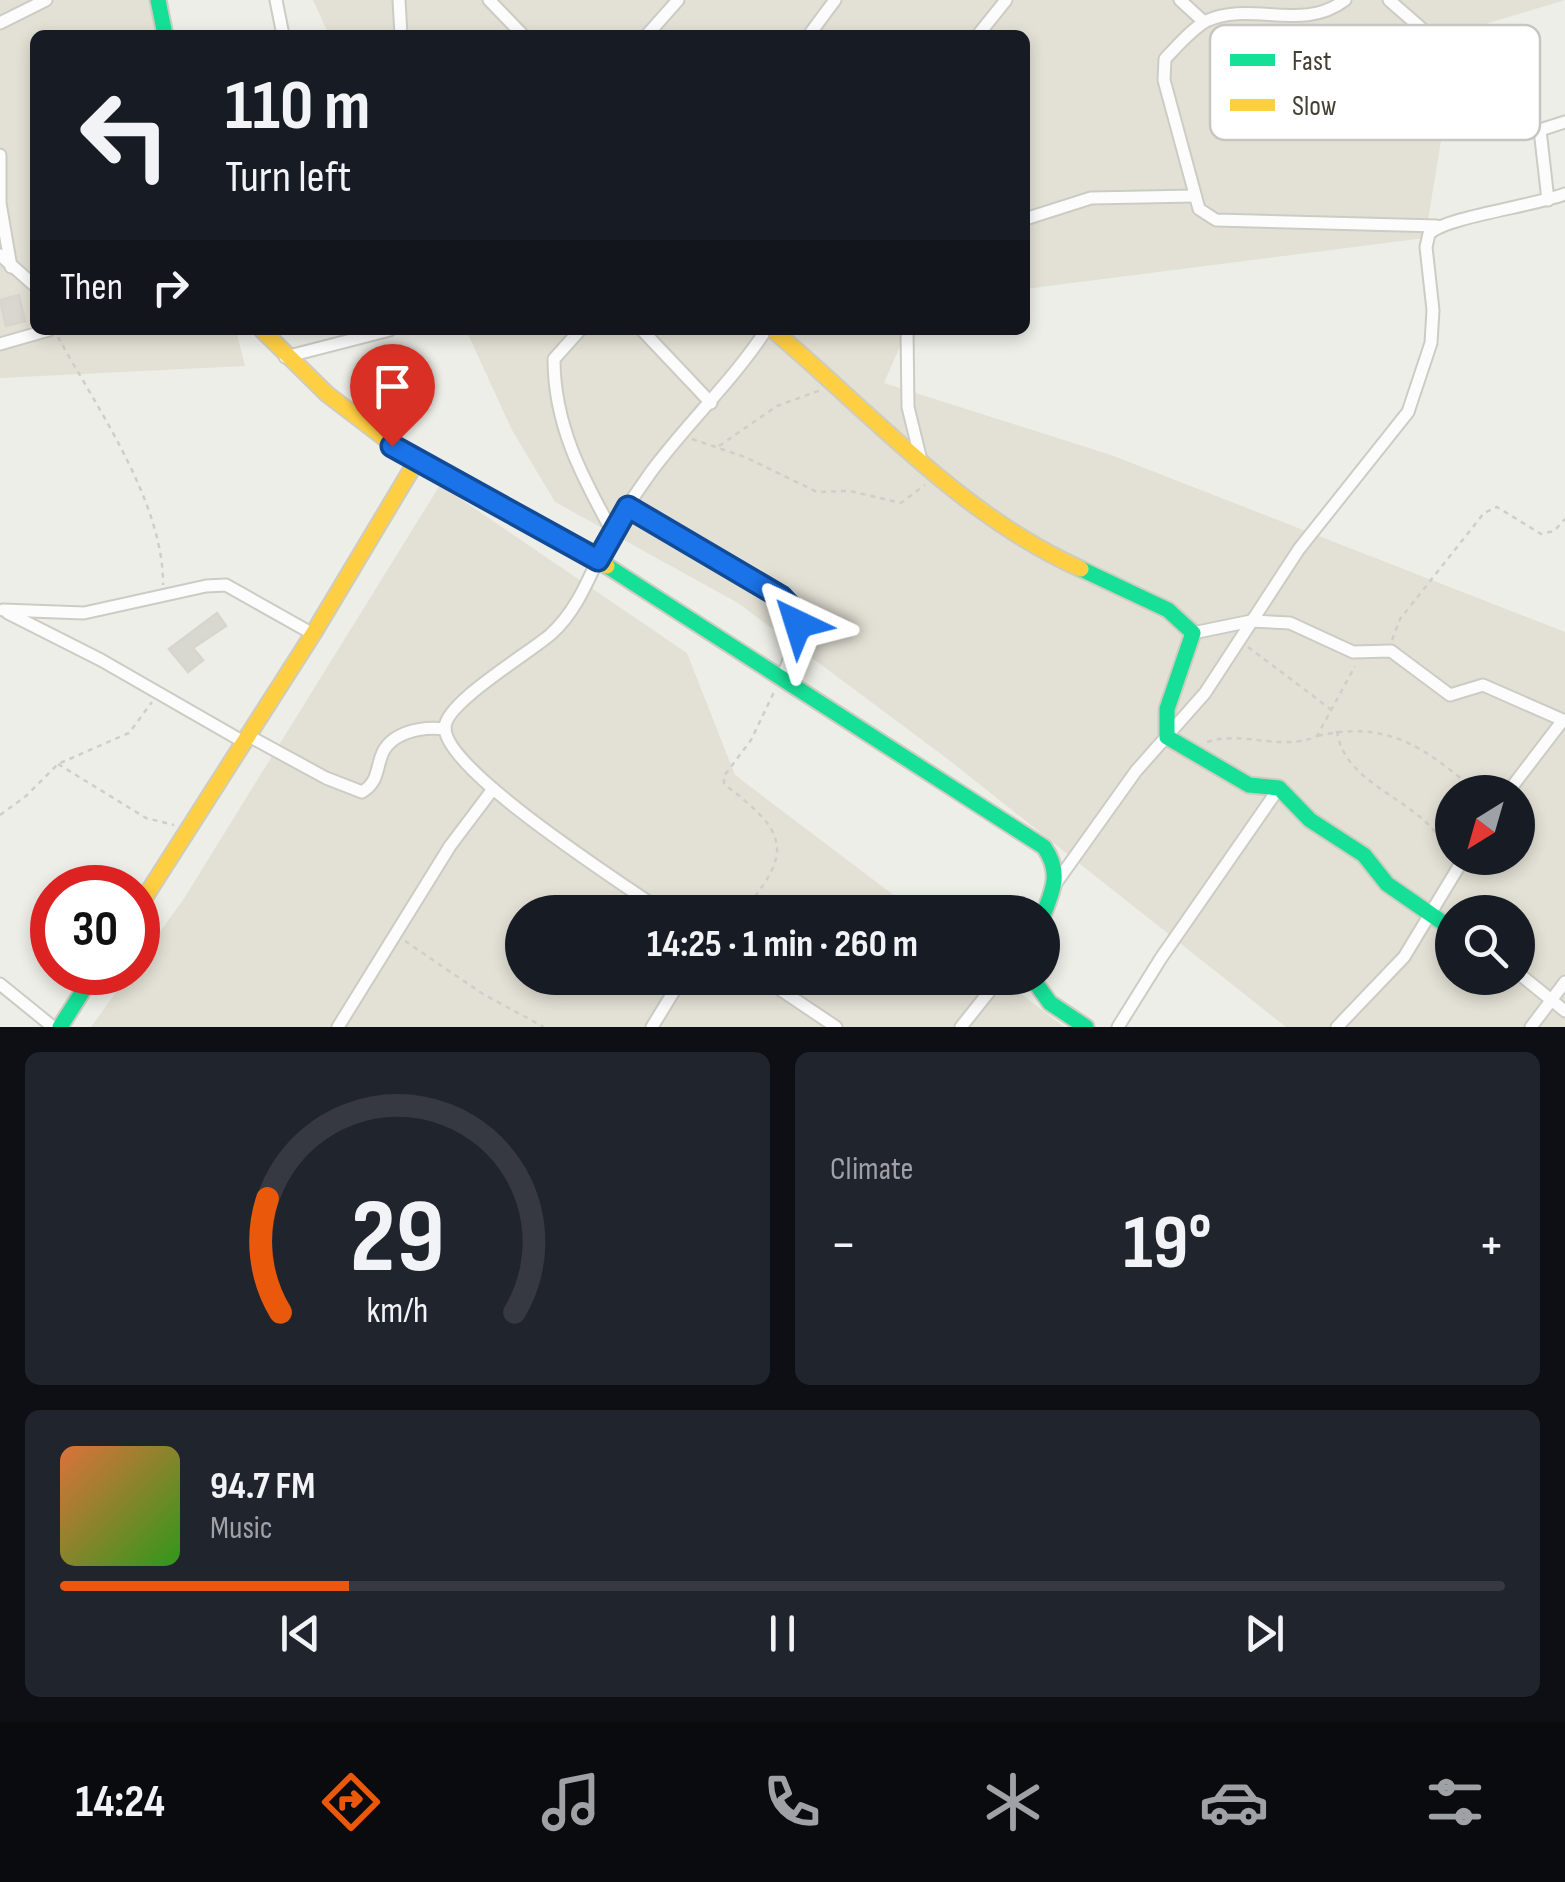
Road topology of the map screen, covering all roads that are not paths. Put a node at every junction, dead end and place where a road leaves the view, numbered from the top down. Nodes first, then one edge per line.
1 (46, 0) edge
2 (158, 0) edge
3 (276, 0) edge
4 (398, 0) edge
5 (488, 0) edge
6 (678, 0) edge
7 (835, 0) edge
8 (1006, 0) edge
9 (1180, 0) edge
10 (1345, 0) edge
11 (1389, 0) edge
12 (1204, 22) junction
13 (0, 23) edge
14 (1417, 25) edge
15 (165, 30) edge
16 (282, 30) edge
17 (400, 30) edge
18 (518, 30) edge
19 (651, 30) edge
20 (813, 30) edge
21 (982, 30) edge
22 (1565, 122) edge
23 (1540, 130) joint
24 (0, 155) edge
25 (1565, 194) edge
26 (1194, 196) junction
27 (1548, 200) junction
28 (1030, 217) edge
29 (1436, 226) junction
30 (0, 254) edge
31 (10, 267) junction
32 (30, 282) edge
33 (33, 335) edge
34 (266, 335) edge
35 (371, 335) edge
36 (574, 335) edge
37 (647, 335) edge
38 (765, 335) edge
39 (775, 335) edge
40 (907, 335) edge
41 (0, 344) edge
42 (285, 357) junction
43 (711, 403) junction
44 (921, 460) junction
45 (416, 462) junction
46 (628, 507) junction
47 (612, 531) junction
48 (598, 560) junction
49 (2, 609) edge
50 (1251, 621) junction
51 (1216, 628) junction
52 (1193, 633) junction
53 (313, 634) junction
54 (1239, 640) junction
55 (781, 680) junction
56 (1564, 720) edge
57 (445, 729) junction
58 (1167, 737) junction
59 (245, 738) junction
60 (1521, 775) edge
61 (1279, 788) junction
62 (493, 789) junction
63 (160, 875) edge
64 (1452, 875) edge
65 (1055, 884) junction
66 (640, 895) edge
67 (1051, 895) edge
68 (1428, 912) junction
69 (1435, 917) edge
70 (1565, 982) edge
71 (0, 984) edge
72 (1535, 987) edge
73 (79, 995) edge
74 (672, 995) edge
75 (788, 995) edge
76 (986, 995) edge
77 (1044, 995) edge
78 (1551, 1000) junction
79 (1565, 1011) edge
80 (56, 1027) edge
81 (338, 1027) edge
82 (652, 1027) edge
83 (836, 1027) edge
84 (961, 1027) edge
85 (1086, 1027) edge
86 (1118, 1027) edge
87 (1337, 1027) edge
88 (1531, 1027) edge

1 - 13 street
2 - 15 street
3 - 16 street
4 - 17 street
5 - 18 street
6 - 19 street
7 - 20 street
8 - 21 street
9 - 12 street
10 - 12 street
11 - 14 street
12 - 26 street
22 - 23 street
23 - 27 street
24 - 31 street
25 - 27 street
26 - 28 street
26 - 29 street
27 - 29 street
29 - 50 street
30 - 31 street
31 - 32 street
33 - 41 street
34 - 42 street
35 - 42 street
36 - 47 street
37 - 43 street
38 - 43 street
39 - 44 street
40 - 44 street
42 - 45 street
43 - 46 street
44 - 52 street
45 - 48 street
45 - 53 street
46 - 47 street
46 - 55 street
47 - 48 street
48 - 55 street
48 - 57 street
49 - 53 street
49 - 59 street
50 - 51 street
50 - 54 street
50 - 56 street
51 - 52 street
51 - 54 street
52 - 58 street
53 - 59 street
54 - 58 street
55 - 65 street
56 - 60 street
57 - 59 street
57 - 62 street
58 - 61 street
58 - 65 street
59 - 63 street
61 - 68 street
61 - 86 street
62 - 66 street
62 - 81 street
64 - 68 street
65 - 67 street
68 - 69 street
68 - 87 street
70 - 78 street
71 - 80 street
72 - 78 street
73 - 80 street
74 - 82 street
75 - 83 street
76 - 84 street
77 - 85 street
78 - 79 street
78 - 88 street

